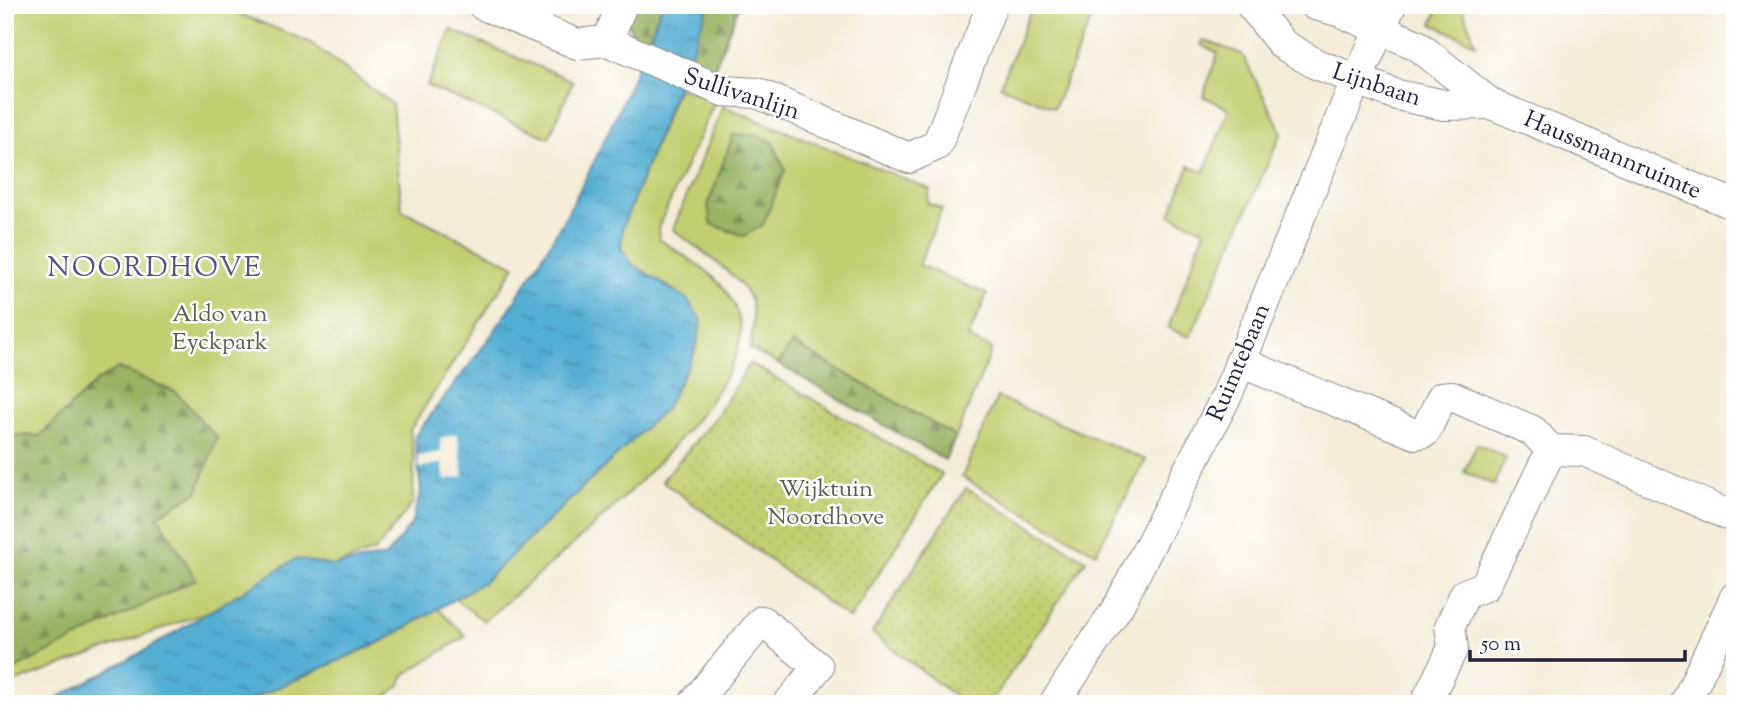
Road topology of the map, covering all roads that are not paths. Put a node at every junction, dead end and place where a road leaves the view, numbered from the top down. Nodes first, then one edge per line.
1 (483, 5) edge
2 (622, 5) edge
3 (992, 5) edge
4 (1251, 5) edge
5 (1315, 5) edge
6 (1385, 17) edge
7 (607, 41) junction
8 (1356, 79) junction
9 (1490, 104) junction
10 (1735, 205) edge
11 (1240, 362) junction
12 (1551, 450) junction
13 (1735, 518) edge
14 (1735, 597) edge
15 (693, 704) edge
16 (788, 704) edge
17 (1054, 704) edge
18 (1425, 704) edge
19 (1685, 704) edge

1 - 7 street, Sullivanlijn
2 - 7 street
3 - 7 street, Sullivanlijn
4 - 8 street, Lijnbaan
5 - 6 street, Lijnbaan
6 - 8 street, Ruimtebaan
6 - 9 street, Lijnbaan
8 - 9 street, Lijnbaan
8 - 11 street, Ruimtebaan
9 - 10 street, Haussmannruimte
11 - 12 street
11 - 17 street, Ruimtebaan
12 - 13 street
12 - 18 street
14 - 19 street
15 - 16 street

